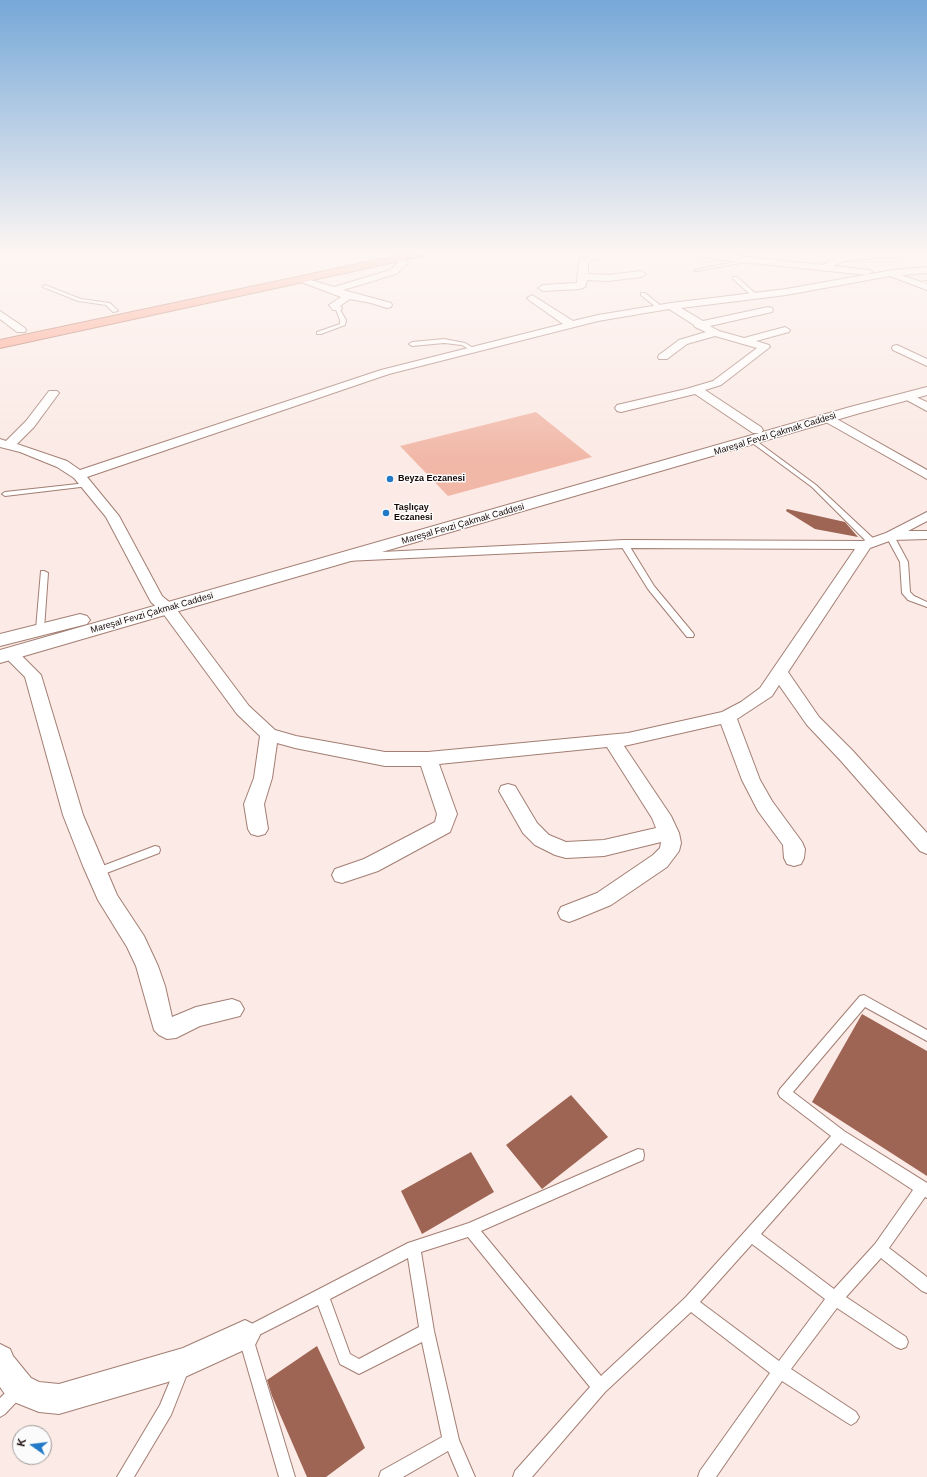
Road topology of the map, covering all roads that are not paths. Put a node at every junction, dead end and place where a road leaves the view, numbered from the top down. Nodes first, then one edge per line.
1 (10, 322) edge
2 (61, 322) edge
3 (103, 322) edge
4 (343, 322) edge
5 (567, 322) edge
6 (586, 322) edge
7 (694, 322) edge
8 (713, 322) edge
9 (571, 325) junction
10 (699, 325) junction
11 (21, 330) junction
12 (785, 330) dead end
13 (319, 333) dead end
14 (715, 334) junction
15 (0, 335) edge
16 (743, 341) junction
17 (0, 344) edge
18 (412, 344) dead end
19 (897, 348) dead end
20 (472, 350) junction
21 (663, 357) dead end
22 (927, 363) edge
23 (927, 381) edge
24 (697, 390) junction
25 (927, 391) edge
26 (53, 393) dead end
27 (907, 396) junction
28 (927, 407) edge
29 (621, 408) dead end
30 (828, 418) junction
31 (755, 435) junction
32 (4, 444) edge
33 (927, 475) edge
34 (83, 480) junction
35 (5, 494) dead end
36 (927, 516) edge
37 (927, 535) edge
38 (890, 536) junction
39 (868, 543) junction
40 (624, 544) junction
41 (346, 557) junction
42 (44, 573) dead end
43 (162, 604) junction
44 (927, 605) edge
45 (40, 629) junction
46 (690, 635) dead end
47 (3, 650) edge
48 (780, 673) junction
49 (727, 717) junction
50 (269, 734) junction
51 (612, 741) junction
52 (428, 759) junction
53 (508, 790) dead end
54 (258, 829) dead end
55 (669, 833) junction
56 (927, 846) edge
57 (155, 850) dead end
58 (794, 858) dead end
59 (96, 873) junction
60 (342, 875) dead end
61 (569, 913) dead end
62 (232, 1009) dead end
63 (927, 1036) edge
64 (840, 1135) junction
65 (638, 1155) dead end
66 (924, 1190) edge
67 (470, 1229) junction
68 (751, 1235) junction
69 (412, 1248) junction
70 (880, 1249) junction
71 (927, 1286) edge
72 (321, 1295) junction
73 (835, 1298) junction
74 (690, 1303) junction
75 (428, 1331) junction
76 (244, 1335) junction
77 (901, 1342) dead end
78 (0, 1359) edge
79 (185, 1362) junction
80 (780, 1371) junction
81 (600, 1386) junction
82 (10, 1399) edge
83 (851, 1417) dead end
84 (451, 1441) junction
85 (125, 1477) edge
86 (287, 1477) edge
87 (387, 1477) edge
88 (467, 1477) edge
89 (521, 1477) edge
90 (706, 1477) edge

1 - 11 street
2 - 11 highway
3 - 17 highway
4 - 13 lane
5 - 9 street
6 - 9 street
7 - 10 street
8 - 10 street
9 - 20 street
10 - 14 street
11 - 15 highway
12 - 16 street
14 - 16 street
14 - 21 street
16 - 24 street
18 - 20 lane
19 - 22 street
20 - 34 street
23 - 31 street, Mareşal Fevzi Çakmak Caddesi
24 - 29 street
24 - 31 street
25 - 27 street, Mareşal Fevzi Çakmak Caddesi
26 - 32 street
27 - 28 street
27 - 30 street, Mareşal Fevzi Çakmak Caddesi
30 - 31 street, Mareşal Fevzi Çakmak Caddesi
30 - 33 street
31 - 39 lane
31 - 41 street, Mareşal Fevzi Çakmak Caddesi
31 - 43 street, Mareşal Fevzi Çakmak Caddesi
32 - 34 street
34 - 35 lane
34 - 43 street
36 - 38 street
37 - 38 street
38 - 39 street
38 - 44 lane
39 - 40 street
39 - 48 street
40 - 41 street
40 - 46 lane
41 - 43 street, Mareşal Fevzi Çakmak Caddesi
42 - 45 lane
43 - 45 street, Mareşal Fevzi Çakmak Caddesi
43 - 47 street, Mareşal Fevzi Çakmak Caddesi
43 - 50 street
45 - 47 street, Mareşal Fevzi Çakmak Caddesi
47 - 59 street
48 - 49 street
48 - 56 street
49 - 51 street
49 - 58 street
50 - 52 street
50 - 54 street
51 - 52 street
51 - 55 street
52 - 60 street
53 - 55 street
55 - 61 street
57 - 59 lane
59 - 62 street
63 - 64 lane
64 - 66 lane
64 - 68 lane
65 - 67 lane
66 - 70 lane
67 - 69 lane
67 - 81 lane
68 - 73 lane
68 - 74 lane
69 - 72 lane
69 - 75 lane
70 - 71 lane
70 - 73 lane
72 - 75 lane
72 - 76 lane
73 - 77 lane
73 - 80 lane
74 - 80 lane
74 - 81 lane
75 - 84 lane
76 - 79 street
76 - 86 lane
78 - 82 street
79 - 82 street
79 - 85 lane
80 - 83 lane
80 - 90 lane
81 - 89 lane
84 - 87 lane
84 - 88 lane

